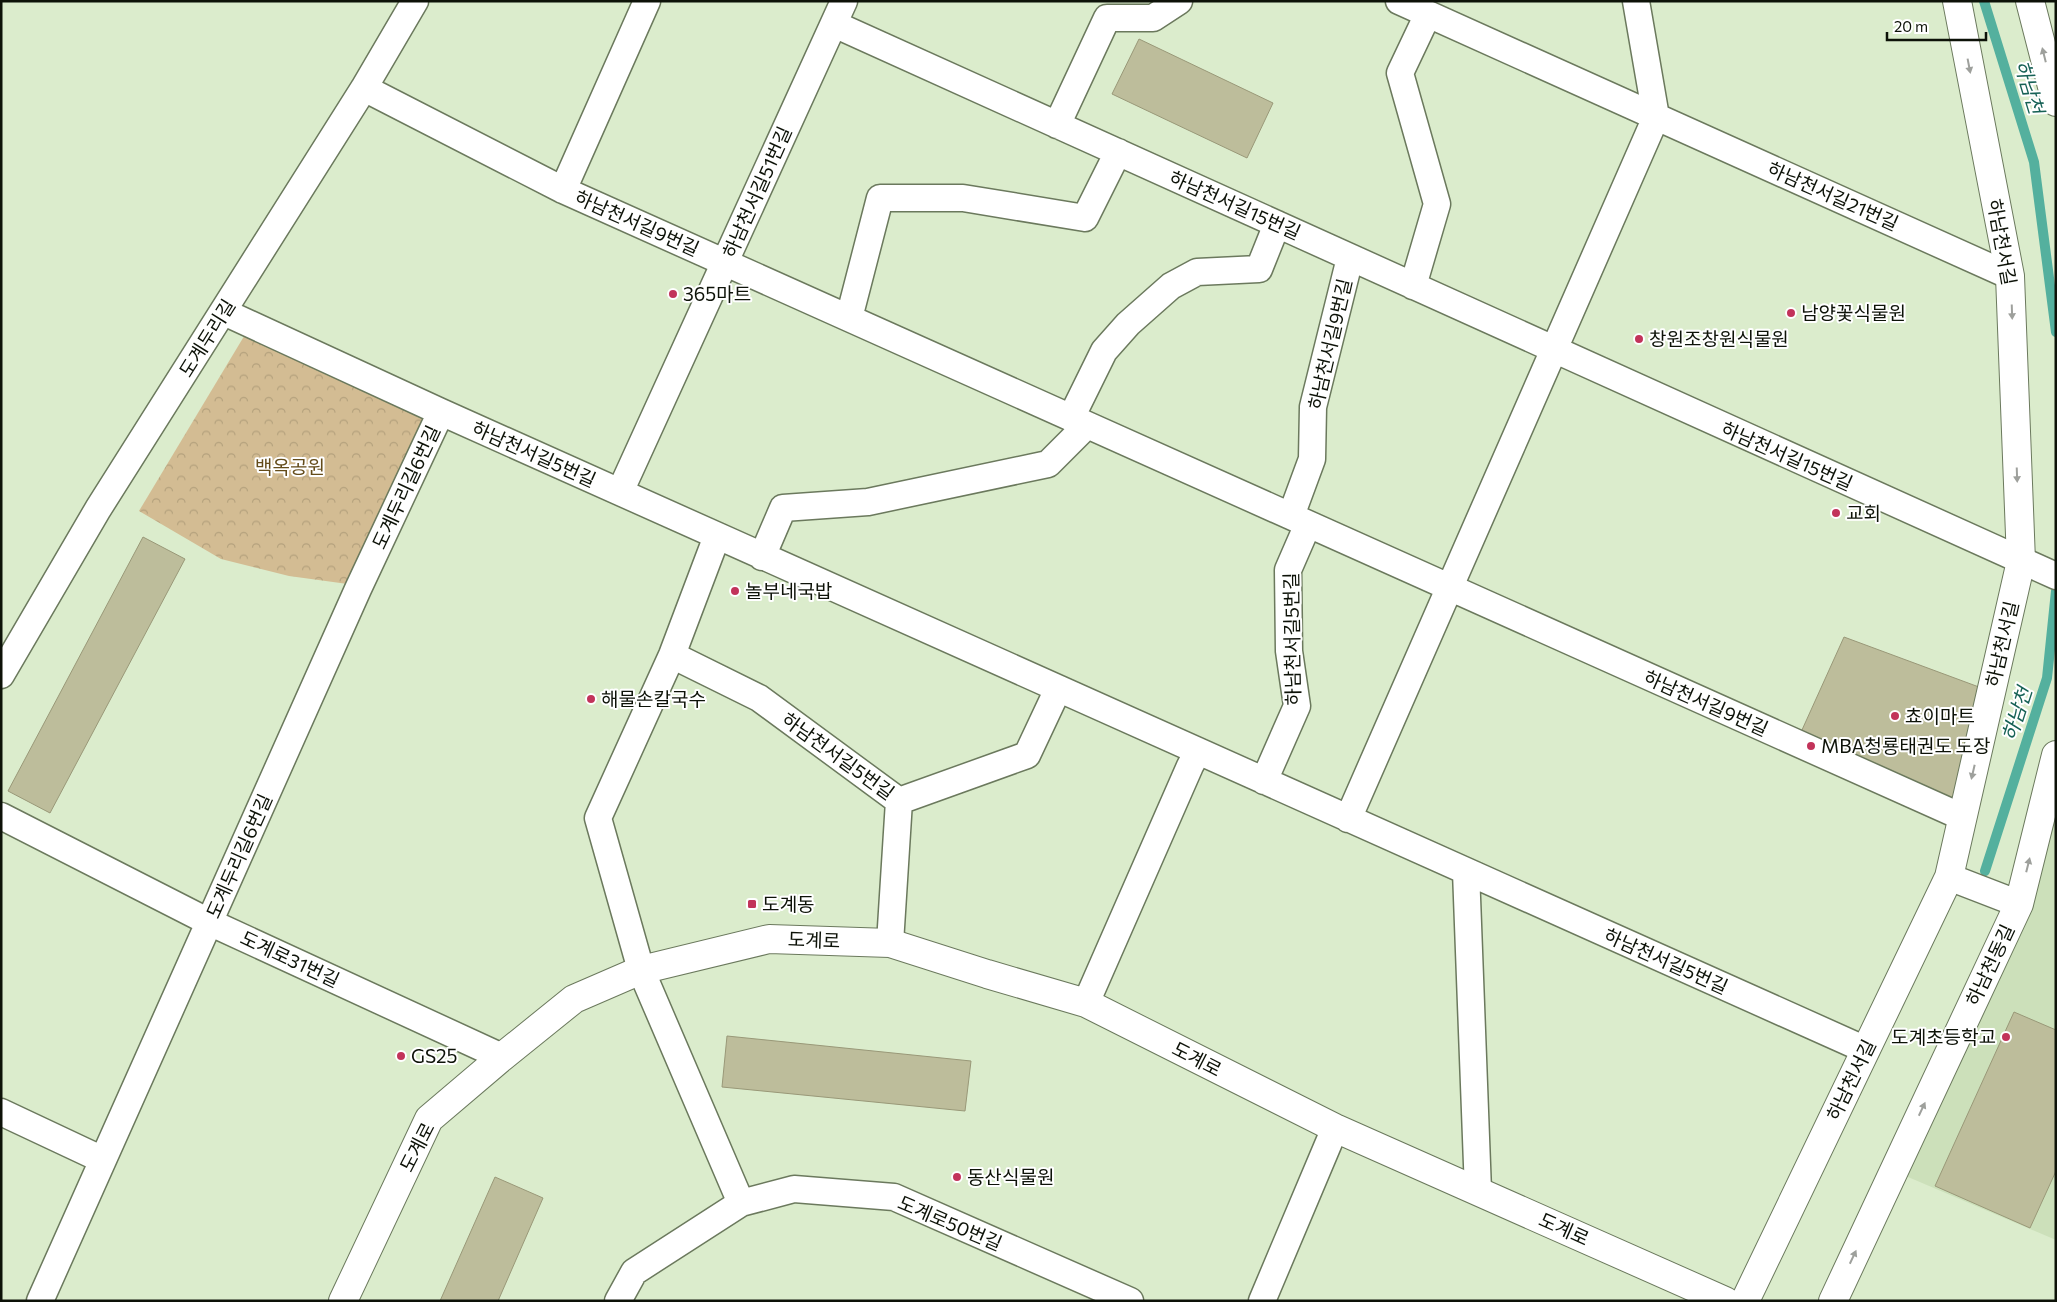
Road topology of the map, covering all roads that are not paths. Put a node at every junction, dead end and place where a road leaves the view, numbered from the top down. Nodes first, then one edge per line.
1 (415, 1) edge
2 (647, 1) edge
3 (1178, 1) edge
4 (1399, 1) edge
5 (1636, 1) edge
6 (1957, 1) edge
7 (2030, 1) edge
8 (839, 12) edge
9 (1428, 14) junction
10 (364, 88) junction
11 (2056, 102) edge
12 (1656, 117) junction
13 (1057, 125) junction
14 (1118, 152) junction
15 (563, 190) junction
16 (1277, 224) junction
17 (1350, 258) junction
18 (726, 263) junction
19 (2010, 276) junction
20 (1413, 286) junction
21 (224, 312) junction
22 (849, 318) junction
23 (1554, 350) junction
24 (440, 412) junction
25 (1079, 421) junction
26 (620, 492) junction
27 (1300, 520) junction
28 (717, 536) junction
29 (762, 556) junction
30 (2037, 568) edge
31 (1450, 588) junction
32 (672, 655) junction
33 (1, 675) edge
34 (1058, 689) junction
35 (1198, 751) junction
36 (2056, 755) edge
37 (1264, 781) junction
38 (899, 801) junction
39 (1, 816) edge
40 (1962, 817) junction
41 (1348, 819) junction
42 (1466, 871) junction
43 (1949, 877) junction
44 (2019, 904) junction
45 (209, 922) junction
46 (890, 943) junction
47 (641, 970) junction
48 (1086, 1003) junction
49 (1866, 1050) junction
50 (502, 1056) junction
51 (1, 1112) edge
52 (1334, 1128) junction
53 (103, 1160) junction
54 (1478, 1191) junction
55 (741, 1203) junction
56 (40, 1301) edge
57 (343, 1301) edge
58 (618, 1301) edge
59 (1130, 1301) edge
60 (1262, 1301) edge
61 (1725, 1301) edge
62 (1745, 1301) edge
63 (1833, 1301) edge

1 - 10 street, 도계두리길
2 - 15 street, 하남천서길9번길
3 - 13 street
4 - 9 street, 하남천서길21번길
5 - 12 street
6 -> 19 street, 하남천서길
11 -> 7 street
8 - 13 street, 하남천서길15번길
8 - 18 street, 하남천서길51번길
9 - 12 street, 하남천서길21번길
9 - 20 street
10 - 15 street, 하남천서길9번길
10 - 21 street, 도계두리길
12 - 19 street, 하남천서길21번길
12 - 23 street
13 - 14 street, 하남천서길15번길
14 - 16 street, 하남천서길15번길
14 - 22 street
15 - 18 street, 하남천서길9번길
16 - 17 street, 하남천서길15번길
16 - 25 street
17 - 20 street, 하남천서길15번길
17 - 27 street, 하남천서길9번길
18 - 22 street, 하남천서길9번길
18 - 26 street, 하남천서길51번길
19 -> 30 street, 하남천서길
20 - 23 street, 하남천서길15번길
21 - 24 street, 하남천서길5번길
21 - 33 street, 도계두리길
22 - 25 street, 하남천서길9번길
23 - 30 street, 하남천서길15번길
23 - 31 street
24 - 26 street, 하남천서길5번길
24 - 45 street, 도계두리길6번길
25 - 27 street, 하남천서길9번길
25 - 29 street
26 - 28 street, 하남천서길5번길
27 - 31 street, 하남천서길9번길
27 - 37 street, 하남천서길5번길
28 - 29 street, 하남천서길5번길
28 - 32 street
29 - 34 street, 하남천서길5번길
30 -> 40 street, 하남천서길
31 - 40 street, 하남천서길9번길
31 - 41 street
32 - 38 street, 하남천서길5번길
32 - 47 street
34 - 35 street, 하남천서길5번길
34 - 38 street, 하남천서길5번길
35 - 37 street, 하남천서길5번길
35 - 48 street
44 -> 36 street, 하남천동길
37 - 41 street, 하남천서길5번길
38 - 46 street
39 - 45 street, 도계로31번길
40 - 43 street, 하남천서길
41 - 42 street, 하남천서길5번길
42 - 49 street, 하남천서길5번길
42 - 54 street
43 - 44 street
43 - 49 street, 하남천서길
63 -> 44 street, 하남천동길
45 - 50 street, 도계로31번길
45 - 53 street, 도계두리길6번길
46 - 47 street, 도계로
46 - 48 street, 도계로
47 - 50 street, 도계로
47 - 55 street
48 - 52 street, 도계로
49 - 62 street, 하남천서길
50 - 57 street, 도계로
51 - 53 street
52 - 54 street, 도계로
52 - 60 street
53 - 56 street, 도계두리길6번길
54 - 61 street, 도계로
55 - 58 street, 도계로50번길
55 - 59 street, 도계로50번길

